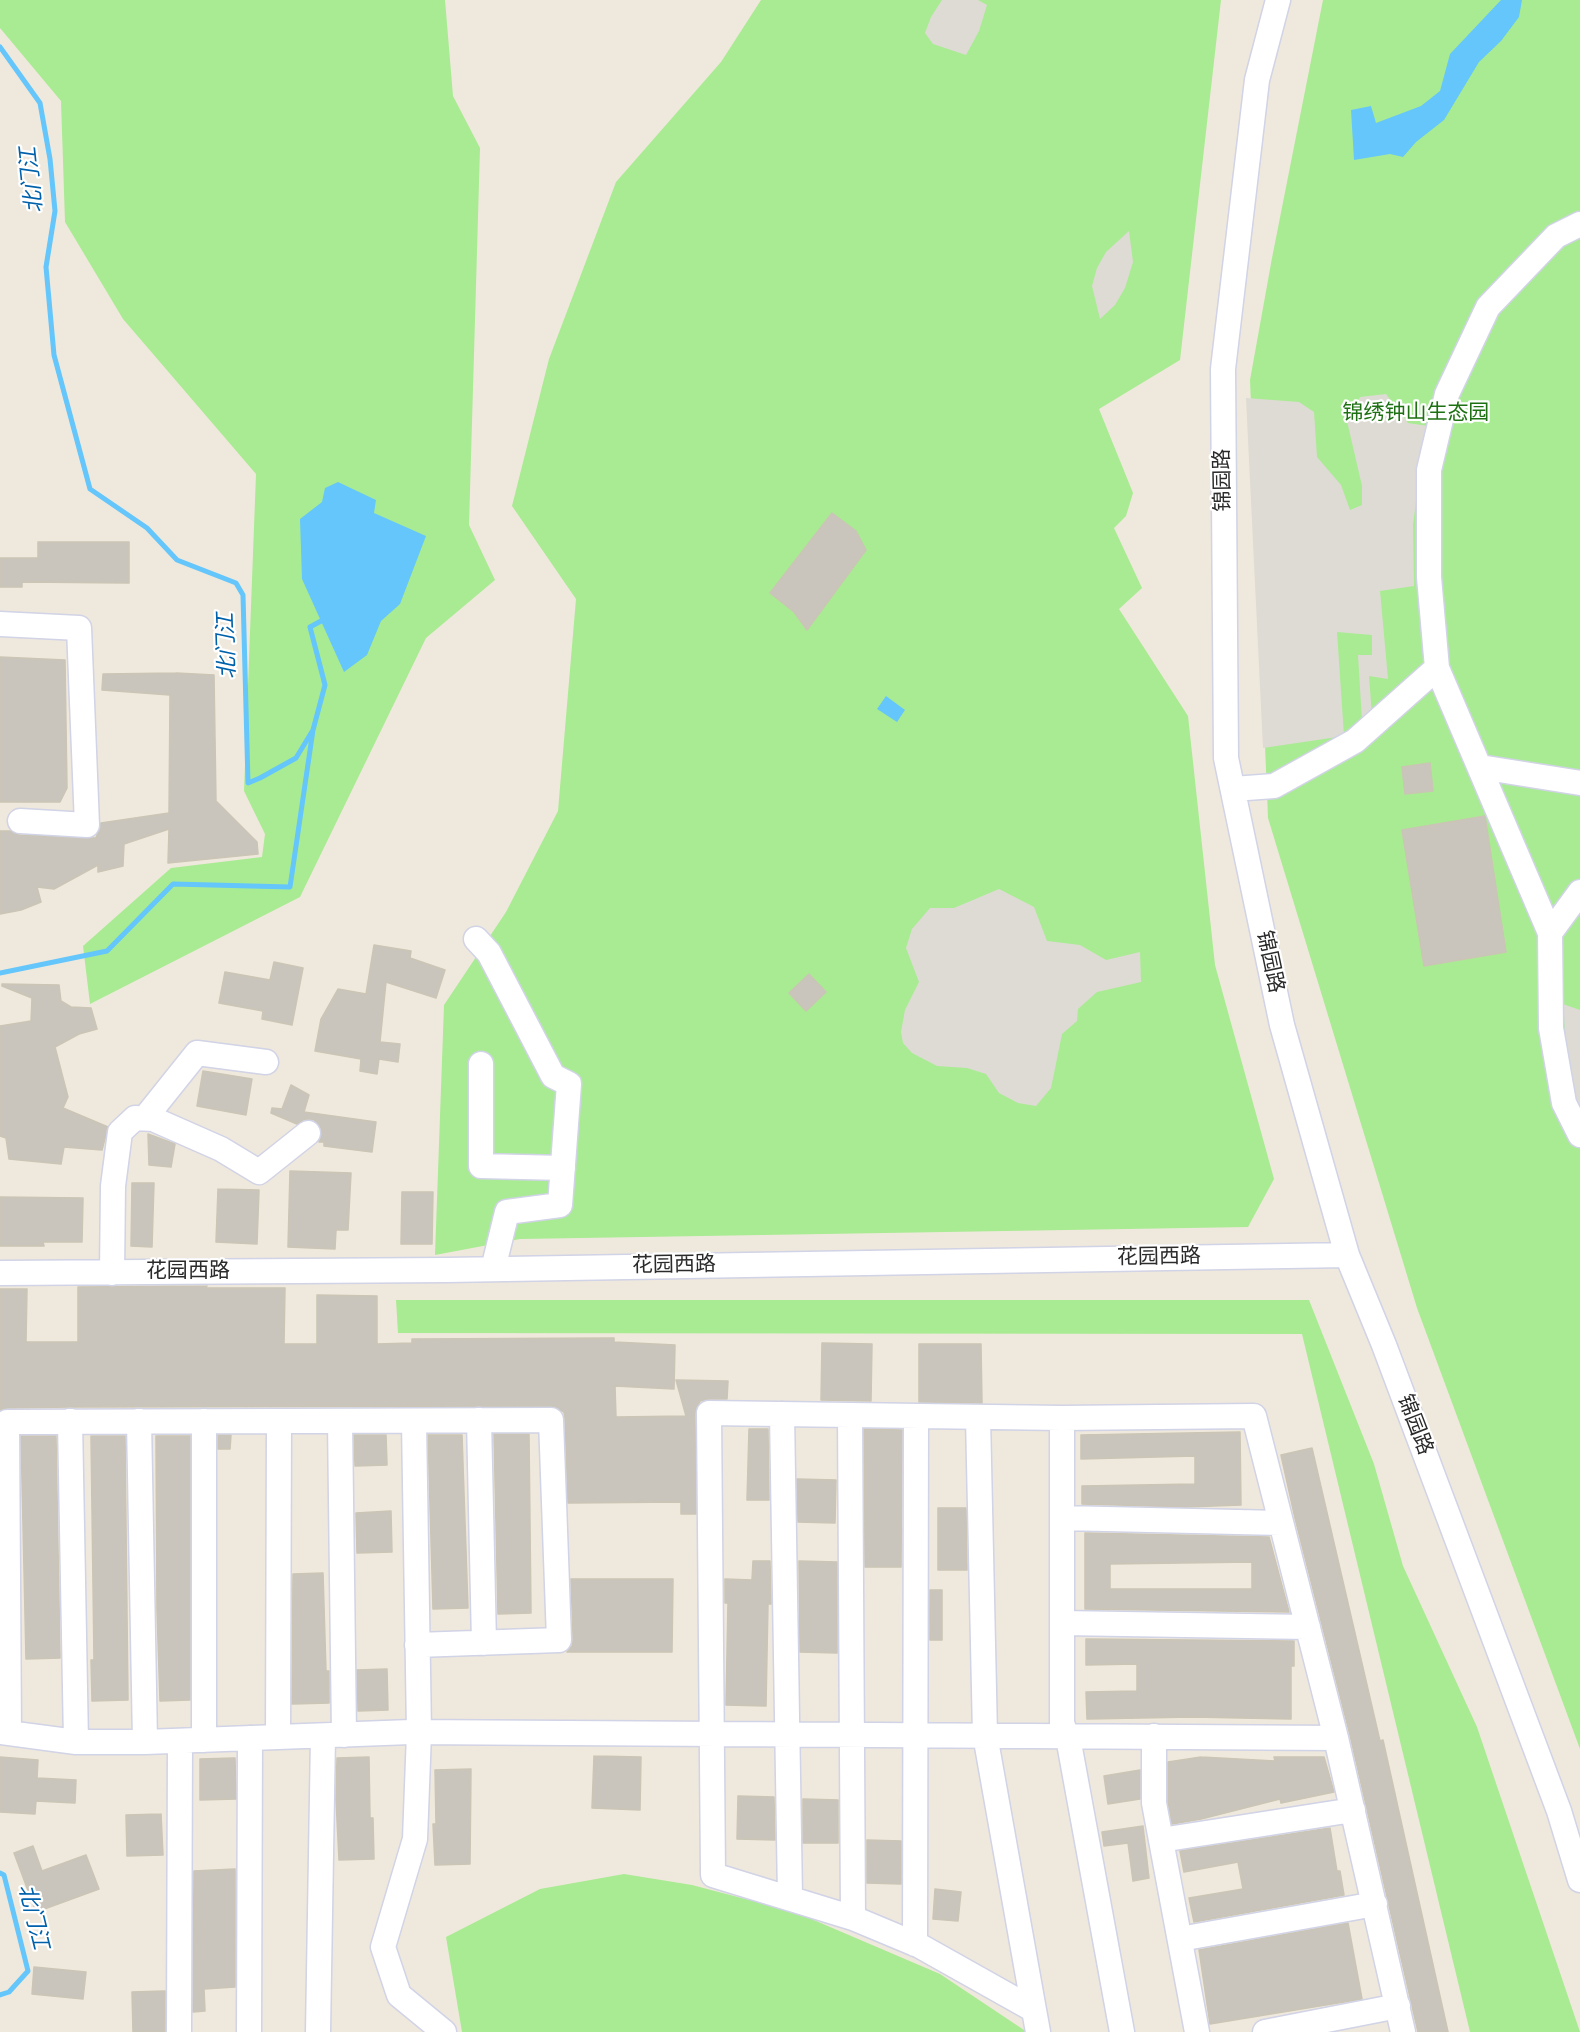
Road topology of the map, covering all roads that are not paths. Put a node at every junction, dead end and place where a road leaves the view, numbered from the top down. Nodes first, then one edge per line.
1 (1278, 0) edge
2 (1580, 224) edge
3 (0, 624) edge
4 (1437, 668) junction
5 (1480, 767) junction
6 (1580, 783) edge
7 (1233, 789) junction
8 (20, 821) dead end
9 (1580, 892) edge
10 (1550, 933) junction
11 (476, 939) dead end
12 (266, 1062) dead end
13 (481, 1064) dead end
14 (145, 1118) junction
15 (308, 1132) dead end
16 (1580, 1135) edge
17 (563, 1168) junction
18 (1347, 1256) junction
19 (493, 1269) junction
20 (112, 1272) junction
21 (0, 1273) edge
22 (782, 1414) junction
23 (850, 1415) junction
24 (916, 1416) junction
25 (978, 1417) junction
26 (1062, 1418) junction
27 (414, 1420) junction
28 (479, 1420) junction
29 (70, 1421) junction
30 (139, 1421) junction
31 (204, 1421) junction
32 (279, 1421) junction
33 (340, 1421) junction
34 (1062, 1518) junction
35 (1281, 1523) junction
36 (1062, 1623) junction
37 (1308, 1627) junction
38 (484, 1643) junction
39 (417, 1645) junction
40 (5, 1733) edge
41 (419, 1733) junction
42 (712, 1733) junction
43 (788, 1733) junction
44 (853, 1734) junction
45 (915, 1734) junction
46 (333, 1735) junction
47 (985, 1735) junction
48 (1066, 1736) junction
49 (1154, 1736) junction
50 (278, 1737) junction
51 (250, 1738) junction
52 (1336, 1738) junction
53 (204, 1740) junction
54 (180, 1741) junction
55 (76, 1742) junction
56 (145, 1742) junction
57 (1353, 1810) junction
58 (1161, 1840) junction
59 (1580, 1880) edge
60 (790, 1897) junction
61 (1375, 1904) junction
62 (853, 1918) junction
63 (1180, 1940) junction
64 (915, 1944) junction
65 (1398, 2006) junction
66 (1036, 2021) edge
67 (179, 2032) edge
68 (249, 2032) edge
69 (318, 2032) edge
70 (444, 2032) edge
71 (1122, 2032) edge
72 (1197, 2032) edge
73 (1265, 2032) edge
74 (1403, 2032) edge

1 - 7 street, 锦园路
2 - 4 street
3 - 8 street
4 - 5 street
4 - 7 street
5 - 6 street
5 - 10 street
7 - 18 street, 锦园路
9 - 10 street
10 - 16 street
11 - 17 street
12 - 14 street
13 - 17 street
14 - 15 street
14 - 20 street
17 - 19 street
18 - 19 street, 花园西路
18 - 59 street, 锦园路
19 - 20 street, 花园西路
20 - 21 street, 花园西路
22 - 23 street
22 - 42 street
22 - 43 street
23 - 24 street
23 - 44 street
24 - 25 street
24 - 45 street
25 - 26 street
25 - 47 street
26 - 34 street
26 - 35 street
27 - 28 street
27 - 33 street
27 - 39 street
28 - 38 street
28 - 38 street
29 - 30 street
29 - 40 street
29 - 55 street
30 - 31 street
30 - 56 street
31 - 32 street
31 - 53 street
32 - 33 street
32 - 50 street
33 - 46 street
34 - 35 street
34 - 36 street
35 - 37 street
36 - 37 street
36 - 48 street
37 - 52 street
38 - 39 street
39 - 41 street
40 - 55 street
41 - 42 street
41 - 46 street
41 - 70 street
42 - 43 street
42 - 60 street
43 - 44 street
43 - 60 street
44 - 45 street
44 - 62 street
45 - 47 street
45 - 64 street
46 - 50 street
46 - 69 street
47 - 48 street
47 - 66 street
48 - 49 street
48 - 71 street
49 - 52 street
49 - 58 street
50 - 51 street
51 - 53 street
51 - 68 street
52 - 57 street
53 - 54 street
54 - 56 street
54 - 67 street
55 - 56 street
57 - 58 street
57 - 61 street
58 - 63 street
60 - 62 street
61 - 63 street
61 - 65 street
62 - 64 street
63 - 72 street
64 - 66 street
65 - 73 street
65 - 74 street

